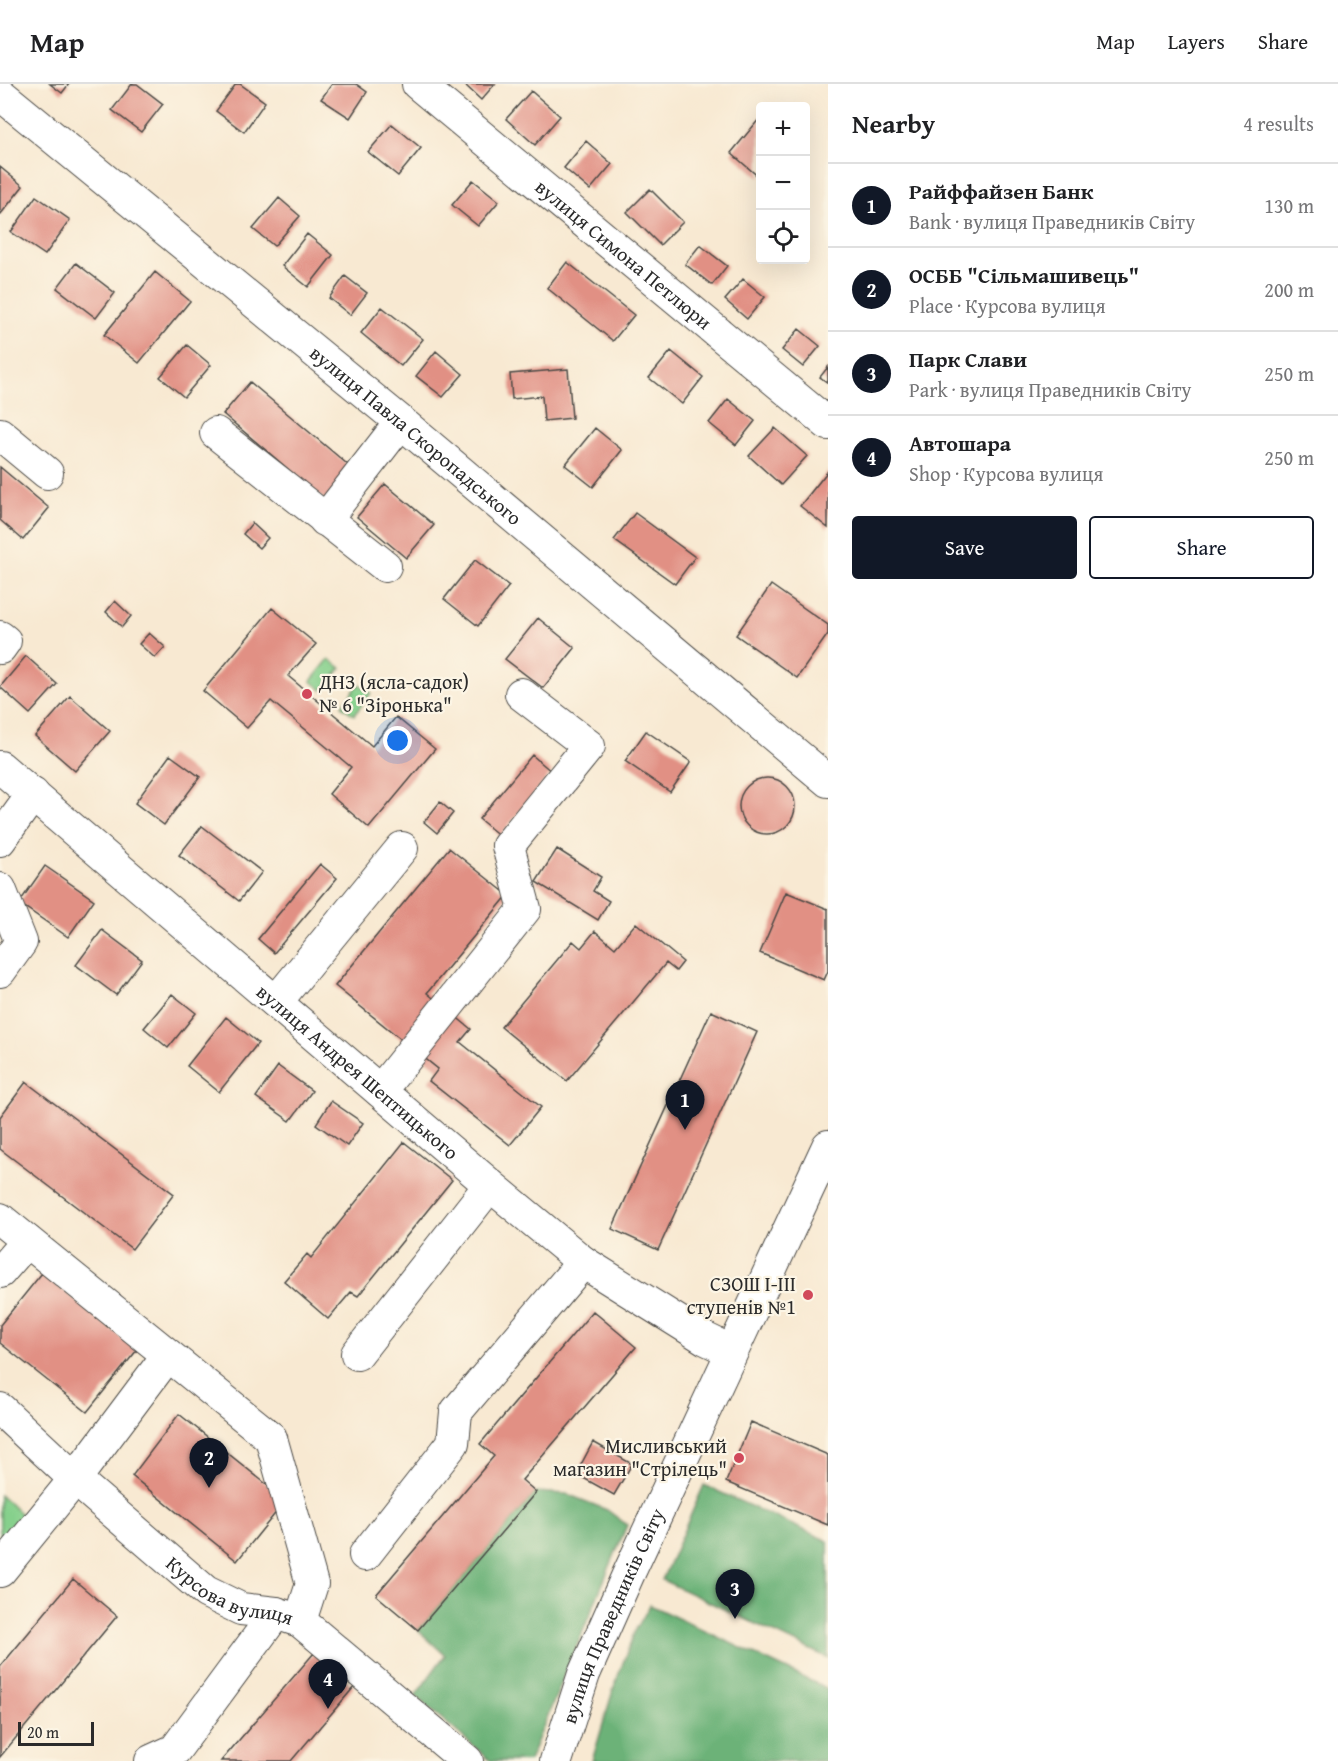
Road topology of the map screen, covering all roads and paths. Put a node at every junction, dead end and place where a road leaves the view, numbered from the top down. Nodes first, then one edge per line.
1 (418, 84) edge
2 (0, 94) edge
3 (401, 422) junction
4 (828, 424) edge
5 (216, 433) dead end
6 (0, 434) edge
7 (47, 473) dead end
8 (325, 520) junction
9 (386, 566) dead end
10 (0, 637) edge
11 (0, 648) edge
12 (521, 694) dead end
13 (0, 767) edge
14 (828, 781) edge
15 (33, 794) junction
16 (0, 840) edge
17 (402, 848) dead end
18 (0, 889) edge
19 (0, 971) edge
20 (276, 1002) junction
21 (380, 1091) junction
22 (828, 1146) edge
23 (490, 1185) junction
24 (0, 1219) edge
25 (27, 1240) junction
26 (583, 1262) junction
27 (0, 1272) edge
28 (731, 1351) junction
29 (357, 1354) dead end
30 (168, 1355) junction
31 (4, 1420) edge
32 (75, 1479) junction
33 (365, 1555) dead end
34 (0, 1571) edge
35 (288, 1617) junction
36 (151, 1761) edge
37 (467, 1761) edge
38 (556, 1761) edge

1 - 4 street, вулиця Симона Петлюри
2 - 3 street, вулиця Павла Скоропадського
3 - 8 street
3 - 14 street, вулиця Павла Скоропадського
5 - 8 street
6 - 7 street
8 - 9 street
10 - 11 street
12 - 21 street
13 - 15 street, вулиця Андрея Шептицького
15 - 16 street
15 - 20 street, вулиця Андрея Шептицького
17 - 20 street
18 - 19 street
20 - 21 street, вулиця Андрея Шептицького
21 - 23 street, вулиця Андрея Шептицького
22 - 28 street, вулиця Праведників Світу
23 - 26 street, вулиця Андрея Шептицького
23 - 29 street
24 - 25 street
25 - 27 street
25 - 30 street
26 - 28 street, вулиця Андрея Шептицького
26 - 33 street
28 - 38 street, вулиця Праведників Світу
30 - 32 street
30 - 35 street
31 - 32 street, Курсова вулиця
32 - 34 street
32 - 35 street, Курсова вулиця
35 - 36 street
35 - 37 street, Курсова вулиця

